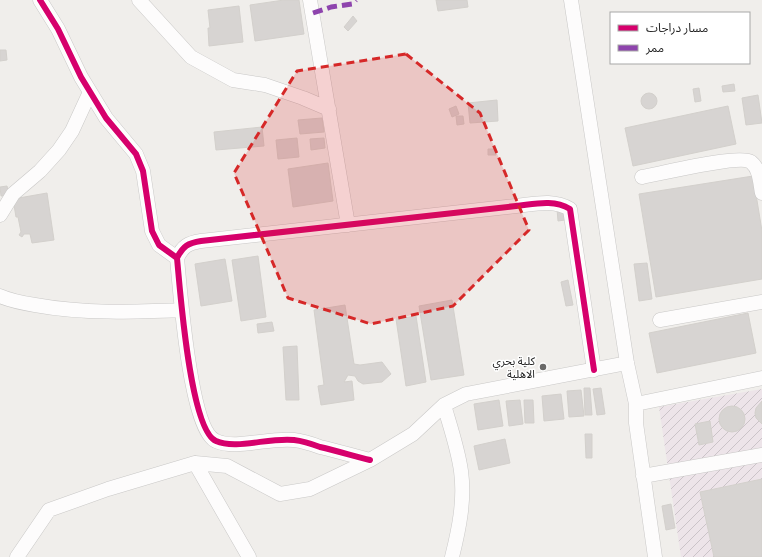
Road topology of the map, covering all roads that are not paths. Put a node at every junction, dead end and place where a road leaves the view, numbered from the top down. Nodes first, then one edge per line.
1 (40, 0) edge
2 (139, 0) edge
3 (310, 0) edge
4 (571, 0) edge
5 (90, 92) junction
6 (329, 110) junction
7 (642, 177) dead end
8 (762, 193) edge
9 (0, 215) edge
10 (348, 225) junction
11 (177, 258) junction
12 (0, 296) edge
13 (762, 302) edge
14 (182, 310) junction
15 (660, 320) dead end
16 (627, 363) junction
17 (594, 370) junction
18 (762, 378) edge
19 (636, 404) junction
20 (444, 405) junction
21 (762, 455) edge
22 (370, 460) junction
23 (195, 463) junction
24 (643, 476) junction
25 (17, 557) edge
26 (249, 557) edge
27 (452, 557) edge
28 (655, 557) edge

1 - 5 street
2 - 6 street
3 - 6 street
4 - 16 street
5 - 9 street
5 - 11 street
6 - 10 street
7 - 8 street
10 - 11 street
10 - 17 street
11 - 14 street
12 - 14 street
13 - 15 street
14 - 22 street
16 - 17 street
16 - 19 street
17 - 20 street
18 - 19 street
19 - 24 street
20 - 22 street
20 - 27 street
21 - 24 street
22 - 23 street
23 - 25 street
23 - 26 street
24 - 28 street

